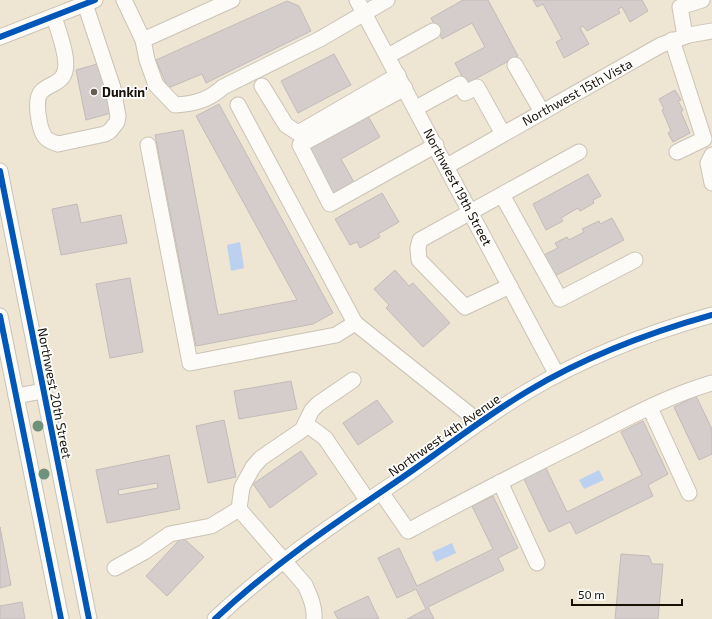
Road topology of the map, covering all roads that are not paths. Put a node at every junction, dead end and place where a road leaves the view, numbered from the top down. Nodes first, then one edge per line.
1 (124, 0) edge
2 (232, 0) edge
3 (387, 0) edge
4 (702, 0) edge
5 (90, 2) edge
6 (361, 6) edge
7 (54, 17) junction
8 (433, 31) dead end
9 (712, 31) edge
10 (0, 37) edge
11 (679, 38) junction
12 (143, 40) junction
13 (388, 56) junction
14 (515, 65) dead end
15 (401, 81) junction
16 (262, 86) dead end
17 (238, 105) dead end
18 (416, 108) junction
19 (542, 112) junction
20 (504, 134) junction
21 (148, 145) dead end
22 (436, 145) junction
23 (579, 152) dead end
24 (677, 152) dead end
25 (712, 155) edge
26 (447, 166) junction
27 (0, 171) edge
28 (712, 183) edge
29 (502, 195) junction
30 (472, 212) junction
31 (635, 260) dead end
32 (510, 286) junction
33 (712, 315) edge
34 (0, 316) edge
35 (355, 323) junction
36 (557, 376) junction
37 (353, 380) dead end
38 (712, 383) edge
39 (43, 392) junction
40 (16, 396) junction
41 (650, 408) junction
42 (306, 424) junction
43 (476, 424) junction
44 (500, 482) junction
45 (381, 492) junction
46 (689, 493) dead end
47 (368, 500) junction
48 (239, 509) junction
49 (283, 561) junction
50 (538, 563) dead end
51 (115, 568) dead end
52 (61, 619) edge
53 (89, 619) edge
54 (216, 619) edge
55 (314, 619) edge

1 - 12 street
2 - 12 street
3 - 6 street
4 - 11 street
5 - 7 street
5 - 7 street
6 - 12 street
6 - 13 street, Northwest 19th Street
7 - 10 street
8 - 13 street
9 - 11 street, Northwest 15th Vista
11 - 19 street, Northwest 15th Vista
11 - 24 street
13 - 15 street, Northwest 19th Street
14 - 19 street
15 - 16 street
15 - 18 street, Northwest 19th Street
15 - 22 street
17 - 35 street
18 - 20 street
18 - 22 street, Northwest 19th Street
19 - 20 street, Northwest 15th Vista
20 - 26 street, Northwest 15th Vista
21 - 35 street
22 - 26 street, Northwest 19th Street
23 - 29 street
25 - 28 street
26 - 30 street, Northwest 19th Street
27 - 39 street, Northwest 20th Street
29 - 30 street
29 - 31 street
30 - 32 street, Northwest 19th Street
30 - 32 street
32 - 36 street, Northwest 19th Street
33 - 36 street, Northwest 4th Avenue
34 - 40 street
35 - 43 street
36 - 43 street, Northwest 4th Avenue
37 - 42 street
38 - 41 street
39 - 40 street
39 - 53 street, Northwest 20th Street
40 - 52 street
41 - 44 street
41 - 46 street
42 - 47 street
42 - 48 street
43 - 45 street, Northwest 4th Avenue
44 - 45 street
44 - 50 street
45 - 47 street, Northwest 4th Avenue
47 - 49 street, Northwest 4th Avenue
48 - 49 street
48 - 51 street
49 - 54 street, Northwest 4th Avenue
49 - 55 street

